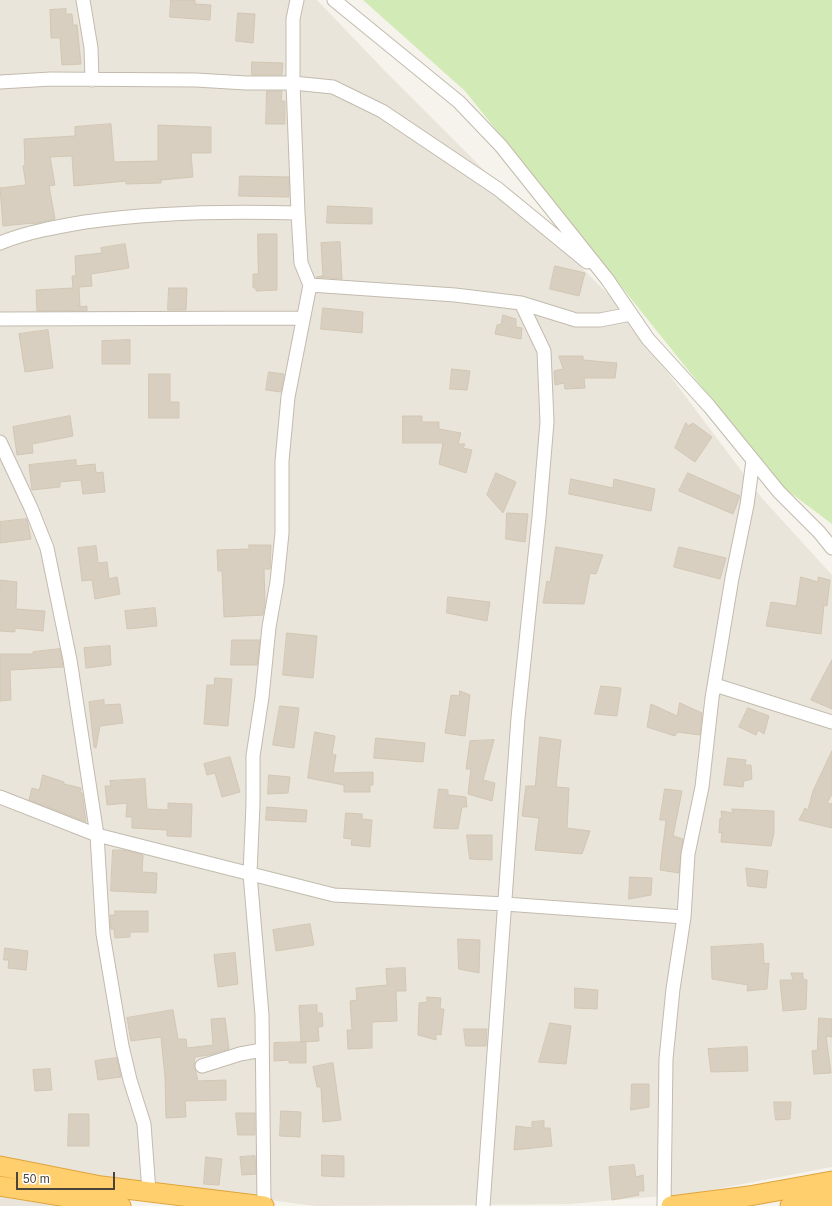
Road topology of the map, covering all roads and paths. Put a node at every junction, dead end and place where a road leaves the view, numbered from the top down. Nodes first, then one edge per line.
1 (82, 0) edge
2 (297, 0) edge
3 (334, 0) edge
4 (92, 80) junction
5 (0, 82) edge
6 (293, 83) junction
7 (298, 213) junction
8 (0, 243) edge
9 (607, 279) junction
10 (310, 286) junction
11 (521, 303) junction
12 (631, 314) junction
13 (303, 318) junction
14 (0, 319) edge
15 (0, 442) edge
16 (753, 460) junction
17 (832, 548) edge
18 (714, 685) junction
19 (832, 722) edge
20 (0, 797) edge
21 (97, 835) junction
22 (250, 874) junction
23 (505, 904) junction
24 (684, 918) junction
25 (262, 1050) junction
26 (202, 1066) dead end
27 (0, 1166) edge
28 (832, 1180) edge
29 (0, 1186) edge
30 (149, 1192) junction
31 (99, 1198) edge
32 (832, 1198) edge
33 (122, 1206) edge
34 (264, 1206) edge
35 (484, 1206) edge
36 (664, 1206) edge
37 (671, 1206) edge
38 (790, 1206) edge

1 - 4 street
2 - 6 street
3 - 9 street
4 - 5 street
4 - 6 street
6 - 7 street
6 - 9 street
7 - 8 street
7 - 10 street
9 - 12 street
10 - 11 street
10 - 13 street
11 - 12 street
11 - 23 street
12 - 16 street
13 - 14 street
13 - 22 street
15 - 21 street
16 - 17 street
16 - 18 street
18 - 19 street
18 - 24 street
20 - 21 street
21 - 22 street
21 - 30 street
22 - 23 street
22 - 25 street
23 - 24 street
23 - 35 street
24 - 36 street
25 - 26 street
25 - 34 street
27 - 31 highway
28 - 37 highway
29 - 31 highway
30 - 31 highway
30 - 34 highway
31 - 33 highway
32 - 38 highway

